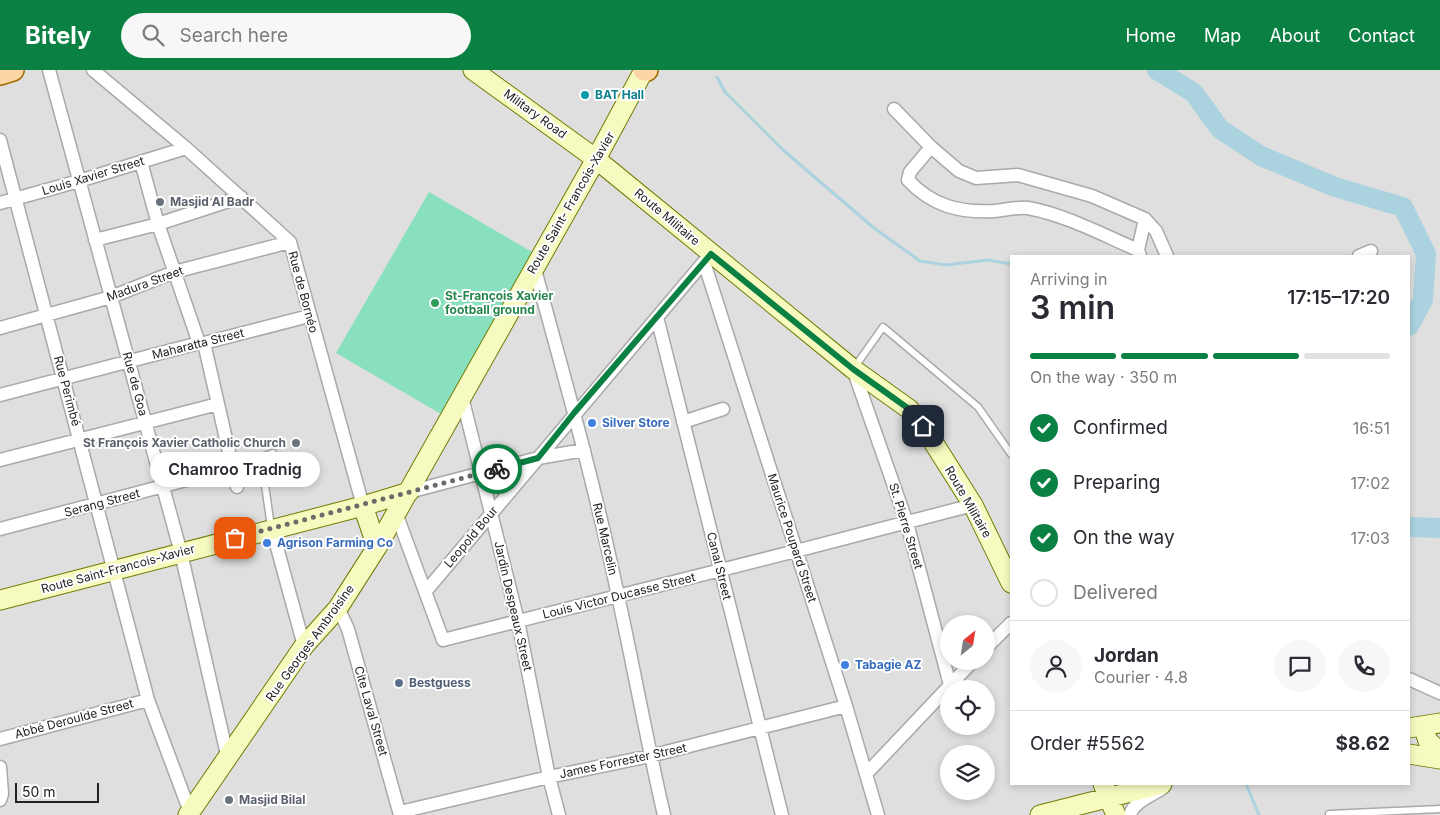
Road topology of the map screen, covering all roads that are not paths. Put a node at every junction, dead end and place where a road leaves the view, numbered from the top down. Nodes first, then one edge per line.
1 (13, 70) edge
2 (49, 70) edge
3 (93, 70) edge
4 (473, 70) edge
5 (645, 70) edge
6 (0, 74) edge
7 (894, 109) dead end
8 (0, 140) edge
9 (931, 146) junction
10 (186, 148) junction
11 (596, 159) junction
12 (141, 162) junction
13 (80, 181) junction
14 (241, 196) junction
15 (16, 199) junction
16 (0, 203) edge
17 (1145, 219) junction
18 (158, 224) junction
19 (95, 240) junction
20 (290, 242) junction
21 (1371, 251) dead end
22 (1139, 253) edge
23 (1167, 255) edge
24 (1361, 255) edge
25 (707, 258) junction
26 (534, 266) junction
27 (174, 272) junction
28 (111, 297) junction
29 (47, 316) junction
30 (309, 316) junction
31 (657, 317) junction
32 (0, 328) edge
33 (202, 343) junction
34 (128, 361) junction
35 (853, 369) junction
36 (63, 378) junction
37 (0, 395) edge
38 (462, 397) junction
39 (218, 404) junction
40 (723, 409) dead end
41 (574, 413) junction
42 (145, 422) junction
43 (683, 422) junction
44 (79, 439) junction
45 (584, 450) junction
46 (273, 453) dead end
47 (1010, 453) edge
48 (538, 458) junction
49 (0, 460) edge
50 (232, 468) junction
51 (482, 473) junction
52 (163, 486) junction
53 (237, 487) dead end
54 (409, 492) junction
55 (97, 504) junction
56 (972, 505) junction
57 (363, 506) junction
58 (492, 512) junction
59 (396, 513) junction
60 (907, 522) junction
61 (0, 529) edge
62 (272, 529) junction
63 (377, 547) junction
64 (796, 551) junction
65 (181, 553) junction
66 (114, 570) junction
67 (720, 570) junction
68 (1010, 581) edge
69 (426, 591) junction
70 (618, 596) junction
71 (0, 600) edge
72 (338, 608) junction
73 (518, 621) junction
74 (1010, 624) edge
75 (995, 639) edge
76 (304, 646) junction
77 (964, 670) edge
78 (1410, 679) edge
79 (949, 680) edge
80 (954, 680) edge
81 (1440, 693) edge
82 (940, 695) edge
83 (148, 700) junction
84 (846, 706) junction
85 (1420, 727) edge
86 (759, 728) junction
87 (0, 739) edge
88 (1428, 755) edge
89 (650, 756) junction
90 (228, 758) junction
91 (0, 767) edge
92 (867, 773) junction
93 (549, 777) junction
94 (1154, 785) edge
95 (1167, 785) edge
96 (1105, 791) edge
97 (0, 800) edge
98 (1440, 809) edge
99 (400, 813) edge
100 (189, 814) edge
101 (1329, 814) edge
102 (559, 815) edge
103 (664, 815) edge
104 (782, 815) edge
105 (878, 815) edge
106 (1040, 815) edge
107 (1116, 815) edge
108 (1130, 815) edge

1 - 6 main road
2 - 13 street, Rue de Goa
3 - 10 street, Rue de Bornéo
4 - 11 main road, Military Road
5 - 11 main road, Route Saint- Francois-Xavier
7 - 9 street
8 - 15 street, Rue Perimbé
9 - 17 street
9 - 22 street
10 - 12 street, Louis Xavier Street
10 - 14 street, Rue de Bornéo
11 - 25 main road, Route Militaire
11 - 26 main road, Route Saint- Francois-Xavier
12 - 13 street, Louis Xavier Street
12 - 18 street
13 - 15 street, Louis Xavier Street
13 - 19 street, Rue de Goa
14 - 18 street
14 - 20 street, Rue de Bornéo
15 - 16 street, Louis Xavier Street
15 - 29 street, Rue Perimbé
17 - 22 street
17 - 23 street
18 - 19 street
18 - 27 street
19 - 28 street, Rue de Goa
20 - 27 street, Madura Street
20 - 30 street, Rue de Bornéo
21 - 24 street
25 - 31 street, Leopold Bour
25 - 35 main road, Route Militaire
25 - 64 street, Maurice Poupard Street
26 - 38 main road, Route Saint- Francois-Xavier
26 - 41 street, Rue Marcelin
27 - 28 street, Madura Street
27 - 33 street
28 - 29 street, Madura Street
28 - 34 street, Rue de Goa
29 - 32 street, Madura Street
29 - 36 street, Rue Perimbé
30 - 33 street, Maharatta Street
30 - 57 street, Rue de Bornéo
31 - 41 street, Leopold Bour
31 - 43 street, Canal Street
33 - 34 street, Maharatta Street
33 - 39 street
34 - 36 street, Maharatta Street
34 - 42 street, Rue de Goa
35 - 47 lane
35 - 56 main road, Route Militaire
35 - 60 street, St. Pierre Street
36 - 37 street, Maharatta Street
36 - 44 street, Rue Perimbé
38 - 51 street, Jardin Despeaux Street
38 - 54 main road, Route Saint- Francois-Xavier
39 - 42 street
39 - 50 street
40 - 43 street
41 - 45 street, Rue Marcelin
41 - 48 street, Leopold Bour
42 - 44 street
42 - 52 street, Rue de Goa
43 - 67 street, Canal Street
44 - 49 street
44 - 55 street, Rue Perimbé
45 - 48 street
45 - 70 street, Rue Marcelin
46 - 62 lane
48 - 51 street
48 - 58 street, Leopold Bour
50 - 52 street, Serang Street
50 - 53 street
51 - 54 street
51 - 58 street, Jardin Despeaux Street
52 - 55 street, Serang Street
52 - 65 street, Rue de Goa
54 - 57 main road, Route Saint-Francois-Xavier
54 - 59 main road, Rue Georges Ambroisine
55 - 61 street, Serang Street
55 - 66 street, Rue Perimbé
56 - 60 street, Louis Victor Ducasse Street
56 - 68 main road, Route Militaire
57 - 62 main road, Route Saint-Francois-Xavier
57 - 63 main road
58 - 69 street, Leopold Bour
58 - 73 street, Jardin Despeaux Street
59 - 63 main road, Rue Georges Ambroisine
59 - 69 street
60 - 64 street, Louis Victor Ducasse Street
60 - 79 street, St. Pierre Street
62 - 65 main road, Route Saint-Francois-Xavier
62 - 76 street
63 - 72 main road, Rue Georges Ambroisine
64 - 67 street, Louis Victor Ducasse Street
64 - 84 street, Maurice Poupard Street
65 - 66 main road, Route Saint-Francois-Xavier
65 - 90 street, Rue de Goa
66 - 71 main road, Route Saint-Francois-Xavier
66 - 83 street, Rue Perimbé
67 - 70 street, Louis Victor Ducasse Street
67 - 86 street, Canal Street
69 - 73 street, Louis Victor Ducasse Street
70 - 73 street, Louis Victor Ducasse Street
70 - 89 street, Rue Marcelin
72 - 76 main road, Rue Georges Ambroisine
72 - 99 street, Cite Laval Street
73 - 93 street, Jardin Despeaux Street
74 - 75 street
76 - 90 main road, Rue Georges Ambroisine
77 - 80 street
78 - 81 street
82 - 92 street
83 - 87 street, Abbé Deroulde Street
83 - 100 street, Rue Perimbé
84 - 86 street, James Forrester Street
84 - 92 street, Maurice Poupard Street
85 - 88 main road
86 - 89 street, James Forrester Street
86 - 104 street, Canal Street
89 - 93 street, James Forrester Street
89 - 103 street, Rue Marcelin
90 - 100 main road, Rue Georges Ambroisine
91 - 97 street
92 - 105 street, Maurice Poupard Street
93 - 99 street, James Forrester Street
93 - 102 street, Jardin Despeaux Street
94 - 96 main road
95 - 108 street
96 - 106 main road
96 - 107 main road
98 - 101 lane

